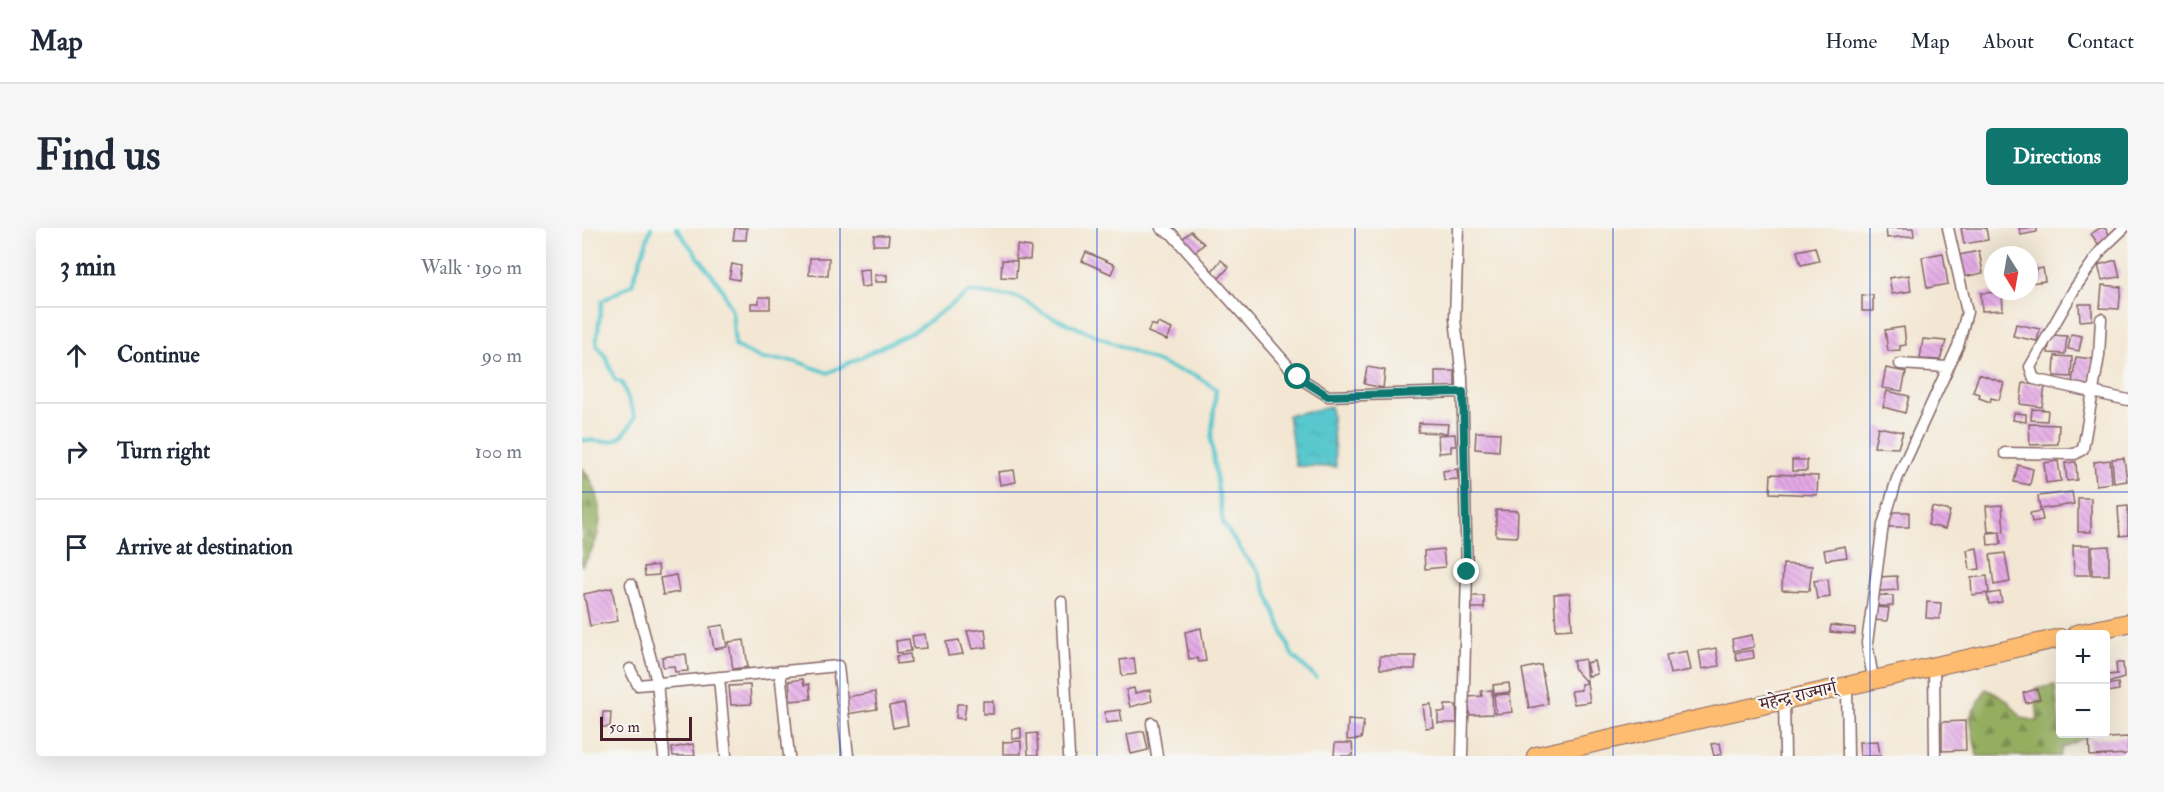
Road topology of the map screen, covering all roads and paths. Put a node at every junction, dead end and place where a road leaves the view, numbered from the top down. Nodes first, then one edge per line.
1 (1161, 228) edge
2 (1458, 228) edge
3 (1948, 228) edge
4 (2124, 228) edge
5 (2101, 319) dead end
6 (1900, 364) dead end
7 (1948, 367) junction
8 (1463, 392) junction
9 (2093, 394) junction
10 (2128, 400) edge
11 (2004, 453) dead end
12 (632, 584) dead end
13 (1061, 601) dead end
14 (2128, 623) edge
15 (2095, 630) edge
16 (2056, 639) edge
17 (1934, 666) junction
18 (630, 669) dead end
19 (780, 671) junction
20 (719, 677) junction
21 (1874, 679) junction
22 (657, 682) junction
23 (1847, 685) junction
24 (1784, 699) junction
25 (1152, 723) dead end
26 (664, 756) edge
27 (726, 756) edge
28 (789, 756) edge
29 (848, 756) edge
30 (1069, 756) edge
31 (1157, 756) edge
32 (1462, 756) edge
33 (1536, 756) edge
34 (1785, 756) edge
35 (1848, 756) edge
36 (1935, 756) edge

1 - 8 street
2 - 8 street
3 - 7 street
4 - 9 street
5 - 9 street
6 - 7 street
7 - 21 street
8 - 32 street
9 - 10 street
9 - 11 street
12 - 22 street
13 - 30 street
14 - 15 highway
16 - 17 highway, महेन्द्र राज्मार्ग्
17 - 21 highway, महेन्द्र राज्मार्ग्
17 - 36 street
18 - 22 street
19 - 20 street
19 - 28 street
19 - 29 street
20 - 22 street
20 - 27 street
21 - 23 highway, महेन्द्र राज्मार्ग्
22 - 26 street
23 - 24 highway, महेन्द्र राज्मार्ग्
23 - 35 street
24 - 33 highway, महेन्द्र राज्मार्ग्
24 - 34 street
25 - 31 street

